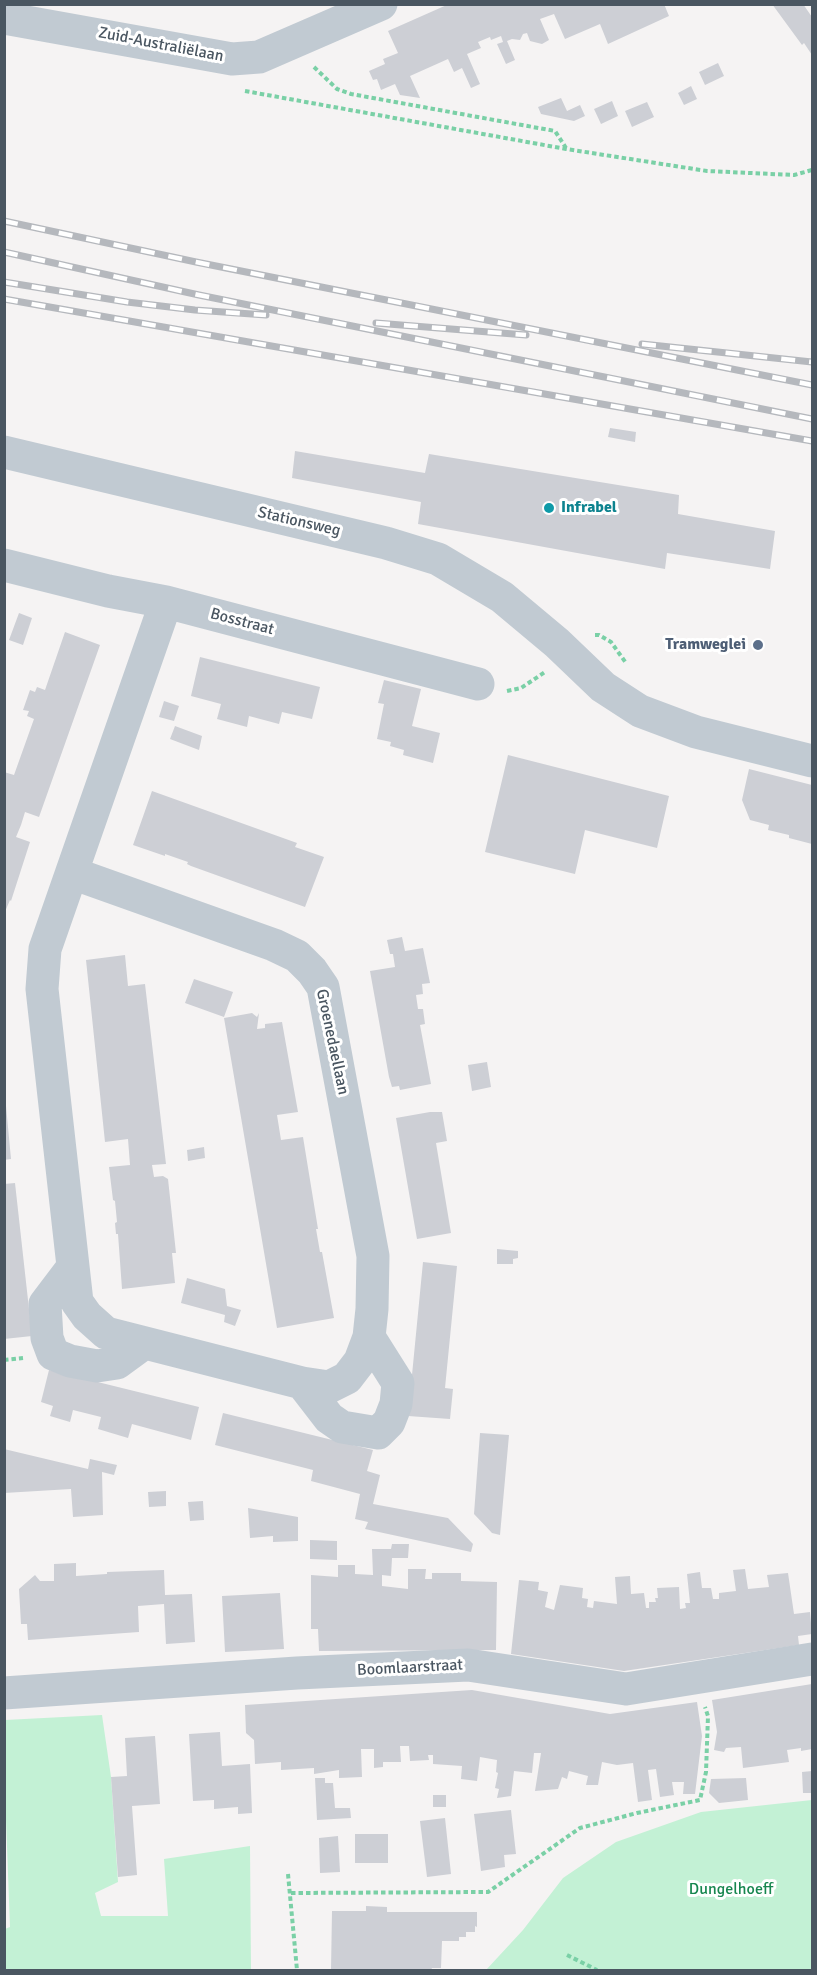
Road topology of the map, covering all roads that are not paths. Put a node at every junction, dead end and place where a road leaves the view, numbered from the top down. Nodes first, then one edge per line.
1 (381, 4) edge
2 (4, 18) edge
3 (4, 452) edge
4 (4, 565) edge
5 (166, 602) junction
6 (478, 684) road end
7 (813, 761) edge
8 (72, 873) junction
9 (73, 1267) junction
10 (369, 1337) junction
11 (143, 1344) junction
12 (302, 1383) junction
13 (813, 1659) edge
14 (4, 1693) edge

1 - 2 street, Zuid-Australiëlaan
3 - 7 street, Stationsweg
4 - 5 street, Bosstraat
5 - 6 street, Bosstraat
5 - 8 street, Groenedaellaan
8 - 9 street, Groenedaellaan
8 - 10 street, Groenedaellaan
9 - 11 street, Groenedaellaan
9 - 11 street
10 - 12 street, Groenedaellaan
10 - 12 street
11 - 12 street, Groenedaellaan
13 - 14 street, Boomlaarstraat

